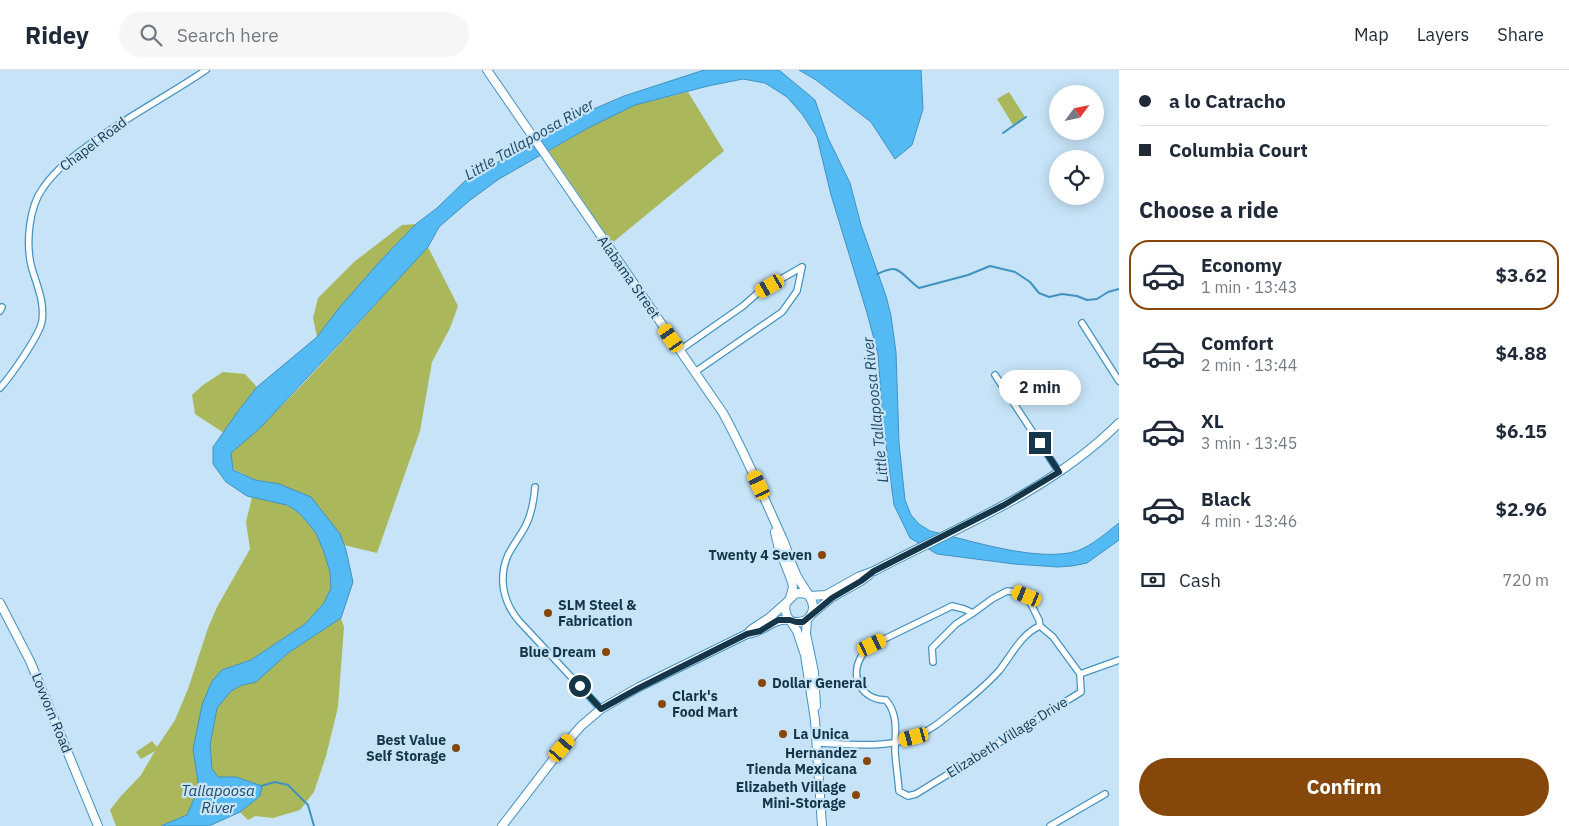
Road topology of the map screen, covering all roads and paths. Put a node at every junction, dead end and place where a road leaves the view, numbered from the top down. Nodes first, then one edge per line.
1 (206, 70) edge
2 (489, 71) edge
3 (1082, 323) dead end
4 (680, 350) junction
5 (695, 372) junction
6 (995, 375) dead end
7 (1119, 381) edge
8 (0, 388) edge
9 (1119, 423) edge
10 (1059, 472) junction
11 (535, 487) dead end
12 (773, 520) junction
13 (874, 571) junction
14 (808, 595) junction
15 (788, 600) junction
16 (0, 603) edge
17 (973, 613) junction
18 (809, 616) junction
19 (790, 621) junction
20 (1040, 626) junction
21 (747, 634) junction
22 (1119, 660) edge
23 (933, 662) dead end
24 (1080, 674) junction
25 (601, 709) junction
26 (815, 720) junction
27 (896, 742) junction
28 (816, 743) junction
29 (1105, 794) dead end
30 (98, 826) edge
31 (502, 826) edge
32 (822, 826) edge
33 (1050, 826) edge

1 - 8 street, Chapel Road
2 - 4 main road, Alabama Street
3 - 7 street
4 - 5 main road, Alabama Street
4 - 5 street
5 - 12 main road, Alabama Street
6 - 10 street
9 - 10 main road
10 - 13 main road
11 - 25 street
12 - 14 main road, Alabama Street
12 - 15 main road, Alabama Street
13 - 14 main road
13 - 18 main road
14 - 15 main road
14 - 18 main road
15 - 19 main road
15 - 21 main road
16 - 30 main road, Lovvorn Road
17 - 20 street
17 - 23 street
17 - 27 street
18 - 19 main road
18 - 26 main road
19 - 21 main road
19 - 26 main road
20 - 24 street
20 - 27 street
21 - 25 main road
22 - 24 street
24 - 27 street, Elizabeth Village Drive
25 - 31 main road
26 - 28 main road
27 - 28 street
28 - 32 main road
29 - 33 street

